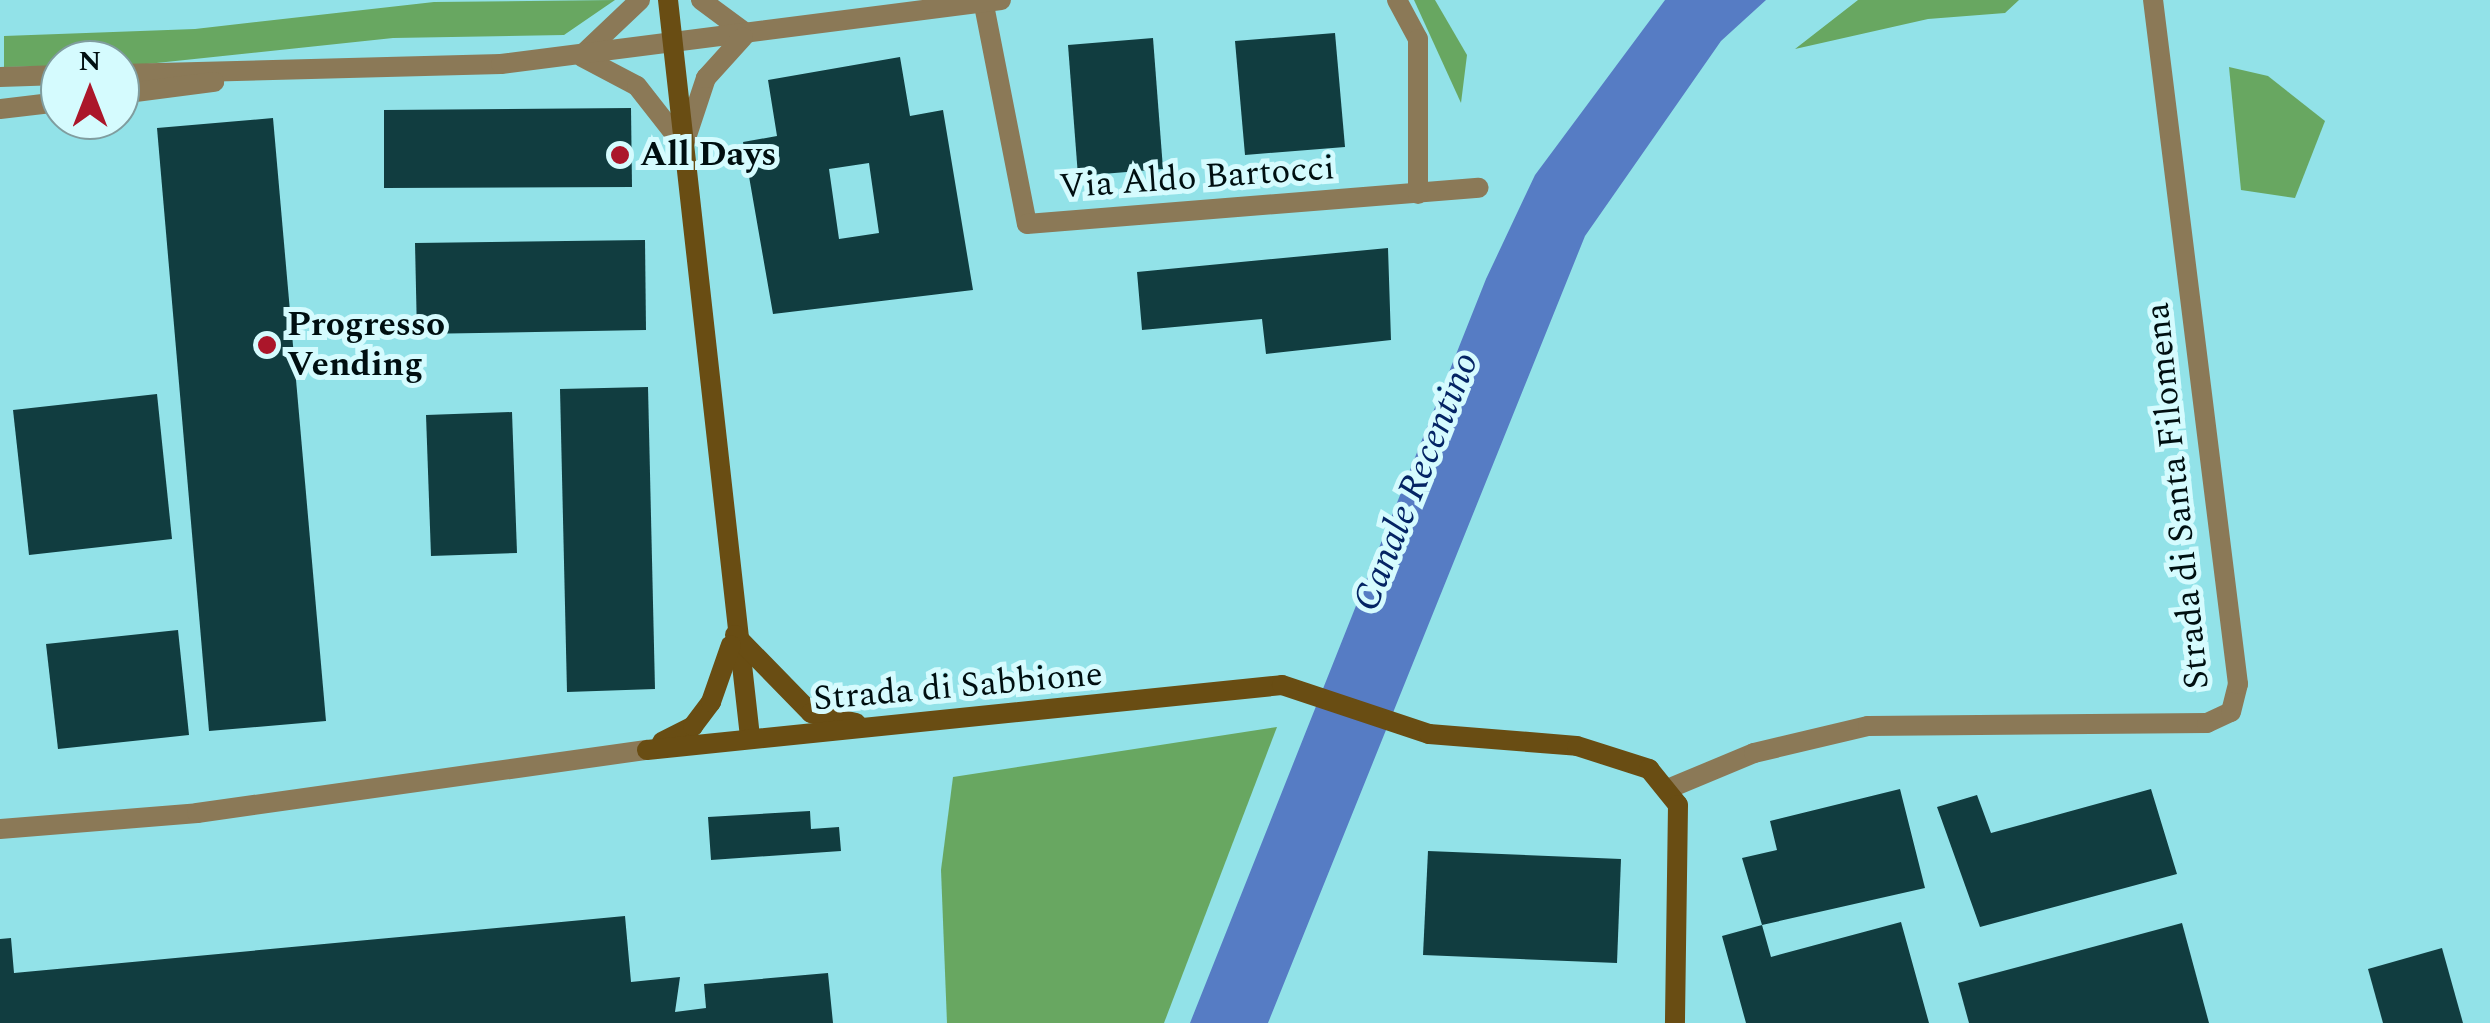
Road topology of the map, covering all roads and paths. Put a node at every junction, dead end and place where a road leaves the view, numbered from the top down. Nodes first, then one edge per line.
1 (640, 0) edge
2 (668, 0) edge
3 (701, 0) edge
4 (1397, 0) edge
5 (2153, 0) edge
6 (988, 1) edge
7 (747, 34) junction
8 (674, 46) junction
9 (580, 56) junction
10 (295, 69) junction
11 (140, 73) edge
12 (40, 76) edge
13 (0, 77) edge
14 (140, 91) edge
15 (40, 104) edge
16 (0, 109) edge
17 (684, 146) junction
18 (1479, 188) dead end
19 (1418, 194) junction
20 (734, 633) junction
21 (875, 728) junction
22 (750, 737) junction
23 (648, 750) junction
24 (1670, 788) junction
25 (0, 829) edge
26 (1675, 1023) edge

1 - 9 street
2 - 8 main road
3 - 7 street
4 - 19 street
5 - 24 street, Strada di Santa Filomena
6 - 7 street, Via Aldo Bartocci
6 - 19 street, Via Aldo Bartocci
7 - 8 street, Via Aldo Bartocci
7 - 17 street
8 - 9 street, Via Aldo Bartocci
8 - 17 main road
9 - 10 street, Via Aldo Bartocci
9 - 17 street, Via Aldo Bartocci
10 - 11 street, Via Aldo Bartocci
10 - 14 street, Via Aldo Bartocci
12 - 13 street
15 - 16 street
17 - 20 main road
18 - 19 street, Via Aldo Bartocci
20 - 21 main road
20 - 22 main road
20 - 23 main road
21 - 22 main road, Strada di Sabbione
21 - 24 main road, Strada di Sabbione
22 - 23 main road, Strada di Sabbione
23 - 25 street, Strada di Sabbione
24 - 26 main road

